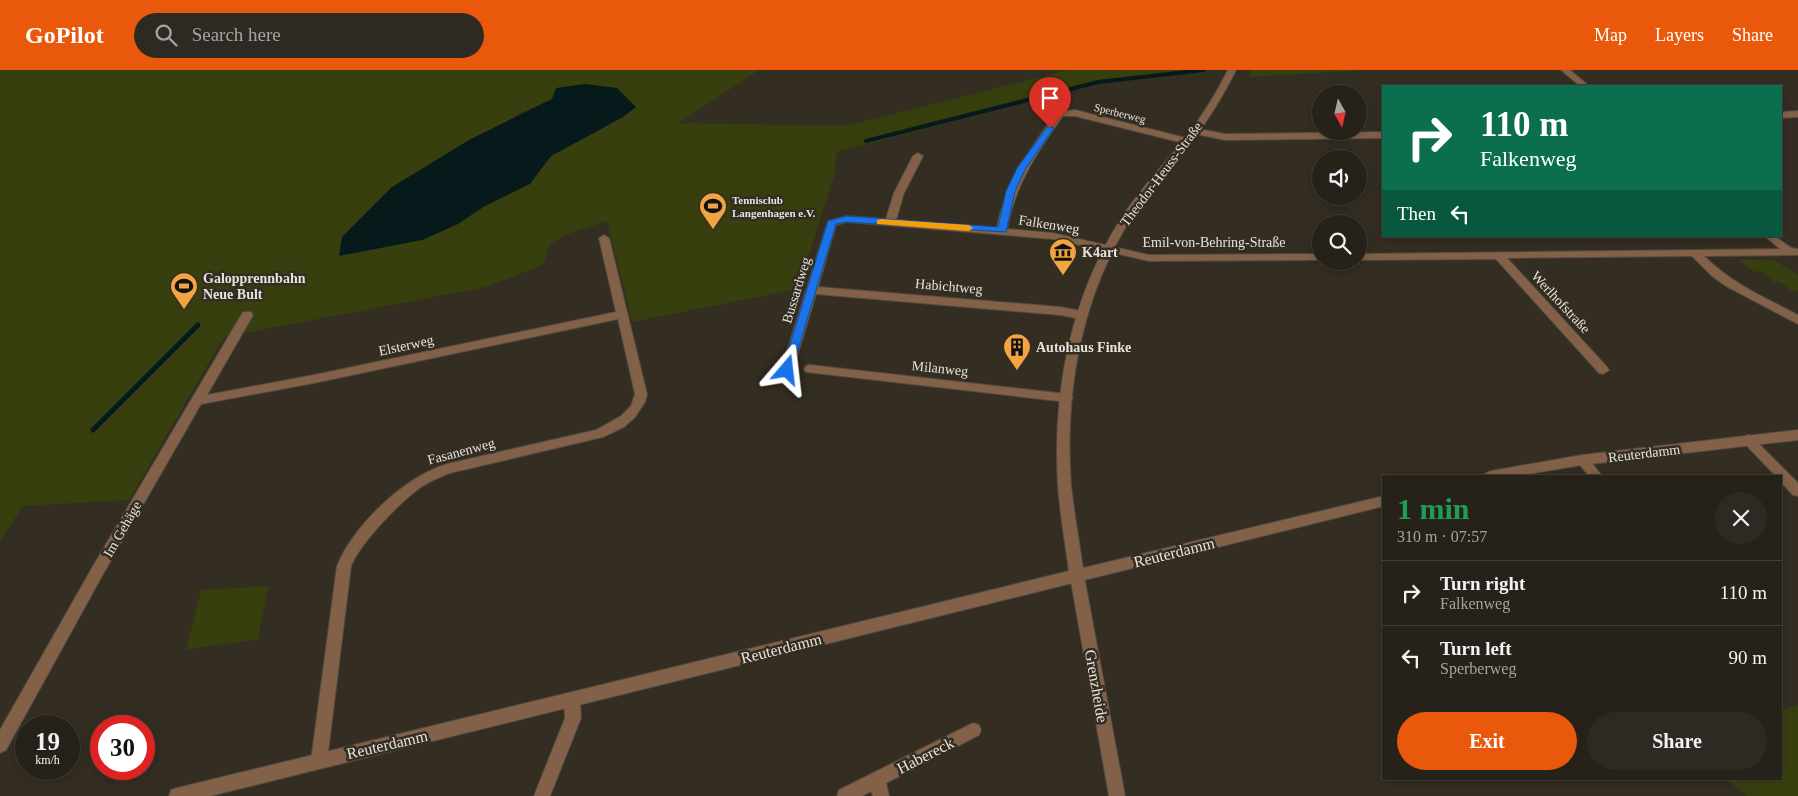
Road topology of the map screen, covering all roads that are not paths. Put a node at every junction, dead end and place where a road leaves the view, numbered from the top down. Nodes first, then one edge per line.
1 (1232, 70) edge
2 (1565, 70) edge
3 (1584, 85) edge
4 (1798, 114) edge
5 (1782, 115) edge
6 (1194, 131) junction
7 (1382, 135) edge
8 (1187, 141) junction
9 (918, 156) dead end
10 (837, 220) joint
11 (890, 222) junction
12 (1002, 230) junction
13 (1772, 237) edge
14 (604, 238) dead end
15 (1108, 249) junction
16 (1794, 252) edge
17 (1696, 254) junction
18 (1498, 255) junction
19 (1312, 257) edge
20 (1367, 257) edge
21 (812, 290) junction
22 (247, 315) dead end
23 (621, 315) junction
24 (1082, 316) junction
25 (1798, 320) edge
26 (810, 369) dead end
27 (787, 370) dead end
28 (1603, 370) dead end
29 (1066, 398) junction
30 (196, 401) junction
31 (1798, 435) edge
32 (1748, 440) junction
33 (1582, 460) junction
34 (1497, 475) edge
35 (1595, 475) edge
36 (1798, 491) edge
37 (1382, 502) edge
38 (1077, 576) junction
39 (572, 700) junction
40 (973, 730) dead end
41 (0, 745) edge
42 (319, 761) junction
43 (877, 779) junction
44 (178, 796) edge
45 (542, 796) edge
46 (845, 796) edge
47 (881, 796) edge
48 (1117, 796) edge

1 - 6 street, Theodor-Heuss-Straße
2 - 3 street
4 - 5 street
6 - 7 street
6 - 8 street, Theodor-Heuss-Straße
8 - 12 street, Sperberweg
8 - 15 street, Theodor-Heuss-Straße
9 - 11 street
10 - 11 street, Falkenweg
10 - 21 street, Bussardweg
11 - 12 street, Falkenweg
12 - 15 street, Falkenweg
13 - 16 street
14 - 23 street, Fasanenweg
15 - 19 street, Emil-von-Behring-Straße
15 - 24 street, Theodor-Heuss-Straße
16 - 17 street
17 - 18 street
17 - 25 street
18 - 20 street
18 - 28 street, Werlhofstraße
21 - 24 street, Habichtweg
21 - 27 street, Bussardweg
22 - 30 street, Im Gehäge
23 - 30 street, Elsterweg
23 - 42 street, Fasanenweg
24 - 29 street, Theodor-Heuss-Straße
26 - 29 street, Milanweg
29 - 38 street, Theodor-Heuss-Straße
30 - 41 street, Im Gehäge
31 - 32 street, Reuterdamm
32 - 33 street, Reuterdamm
32 - 36 street
33 - 34 street, Reuterdamm
33 - 35 street
37 - 38 street, Reuterdamm
38 - 39 street, Reuterdamm
38 - 48 street, Grenzheide
39 - 42 street, Reuterdamm
39 - 45 street
40 - 43 street, Habereck
42 - 44 street, Reuterdamm
43 - 46 street, Habereck
43 - 47 street

